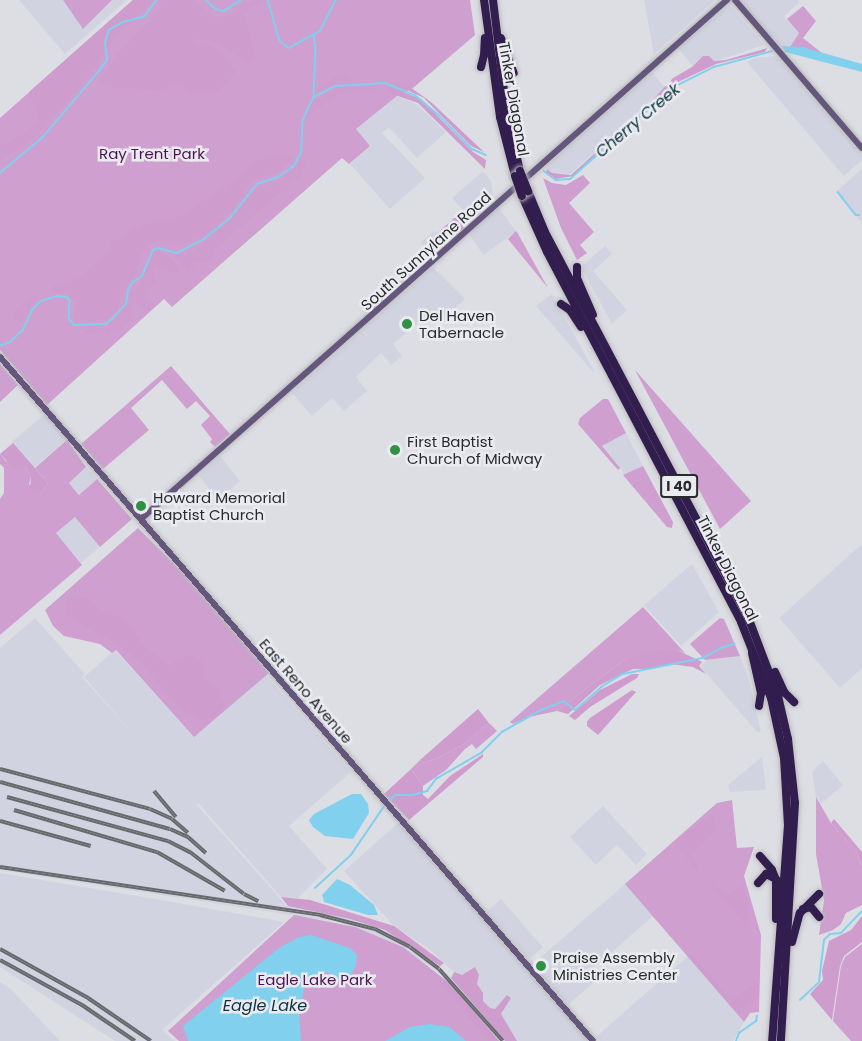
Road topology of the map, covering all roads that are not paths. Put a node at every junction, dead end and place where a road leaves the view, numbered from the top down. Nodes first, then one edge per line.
1 (727, 0) edge
2 (735, 0) edge
3 (487, 2) edge
4 (495, 20) junction
5 (481, 67) dead end
6 (514, 73) dead end
7 (862, 148) edge
8 (518, 173) junction
9 (525, 194) junction
10 (577, 267) dead end
11 (561, 304) dead end
12 (598, 333) junction
13 (0, 357) edge
14 (605, 362) junction
15 (141, 519) junction
16 (754, 640) junction
17 (794, 702) dead end
18 (759, 706) dead end
19 (760, 856) dead end
20 (776, 880) junction
21 (758, 883) dead end
22 (819, 894) dead end
23 (802, 910) junction
24 (819, 917) dead end
25 (787, 960) junction
26 (775, 1000) junction
27 (593, 1041) edge
28 (772, 1041) edge
29 (781, 1041) edge

1 - 15 main road, South Sunnylane Road
2 - 7 main road
3 - 4 highway, Tinker Diagonal / I 40
3 - 5 highway
3 - 8 highway, Tinker Diagonal / I 40
4 - 6 highway
4 - 8 highway, Tinker Diagonal / I 40
8 - 9 highway, Tinker Diagonal / I 40, bridge
9 - 12 highway, Tinker Diagonal / I 40
9 - 14 highway, Tinker Diagonal / I 40
10 - 12 highway
11 - 14 highway
12 - 16 highway, Tinker Diagonal / I 40
13 - 15 main road, East Reno Avenue
14 - 16 highway, Tinker Diagonal / I 40
15 - 27 main road, East Reno Avenue
16 - 17 highway
16 - 18 highway
16 - 25 highway, Tinker Diagonal / I 40
16 - 26 highway, Tinker Diagonal / I 40
19 - 20 highway
20 - 21 highway
20 - 26 highway
22 - 23 highway
23 - 24 highway
23 - 25 highway
25 - 29 highway, Tinker Diagonal / I 40
26 - 28 highway, Tinker Diagonal / I 40

